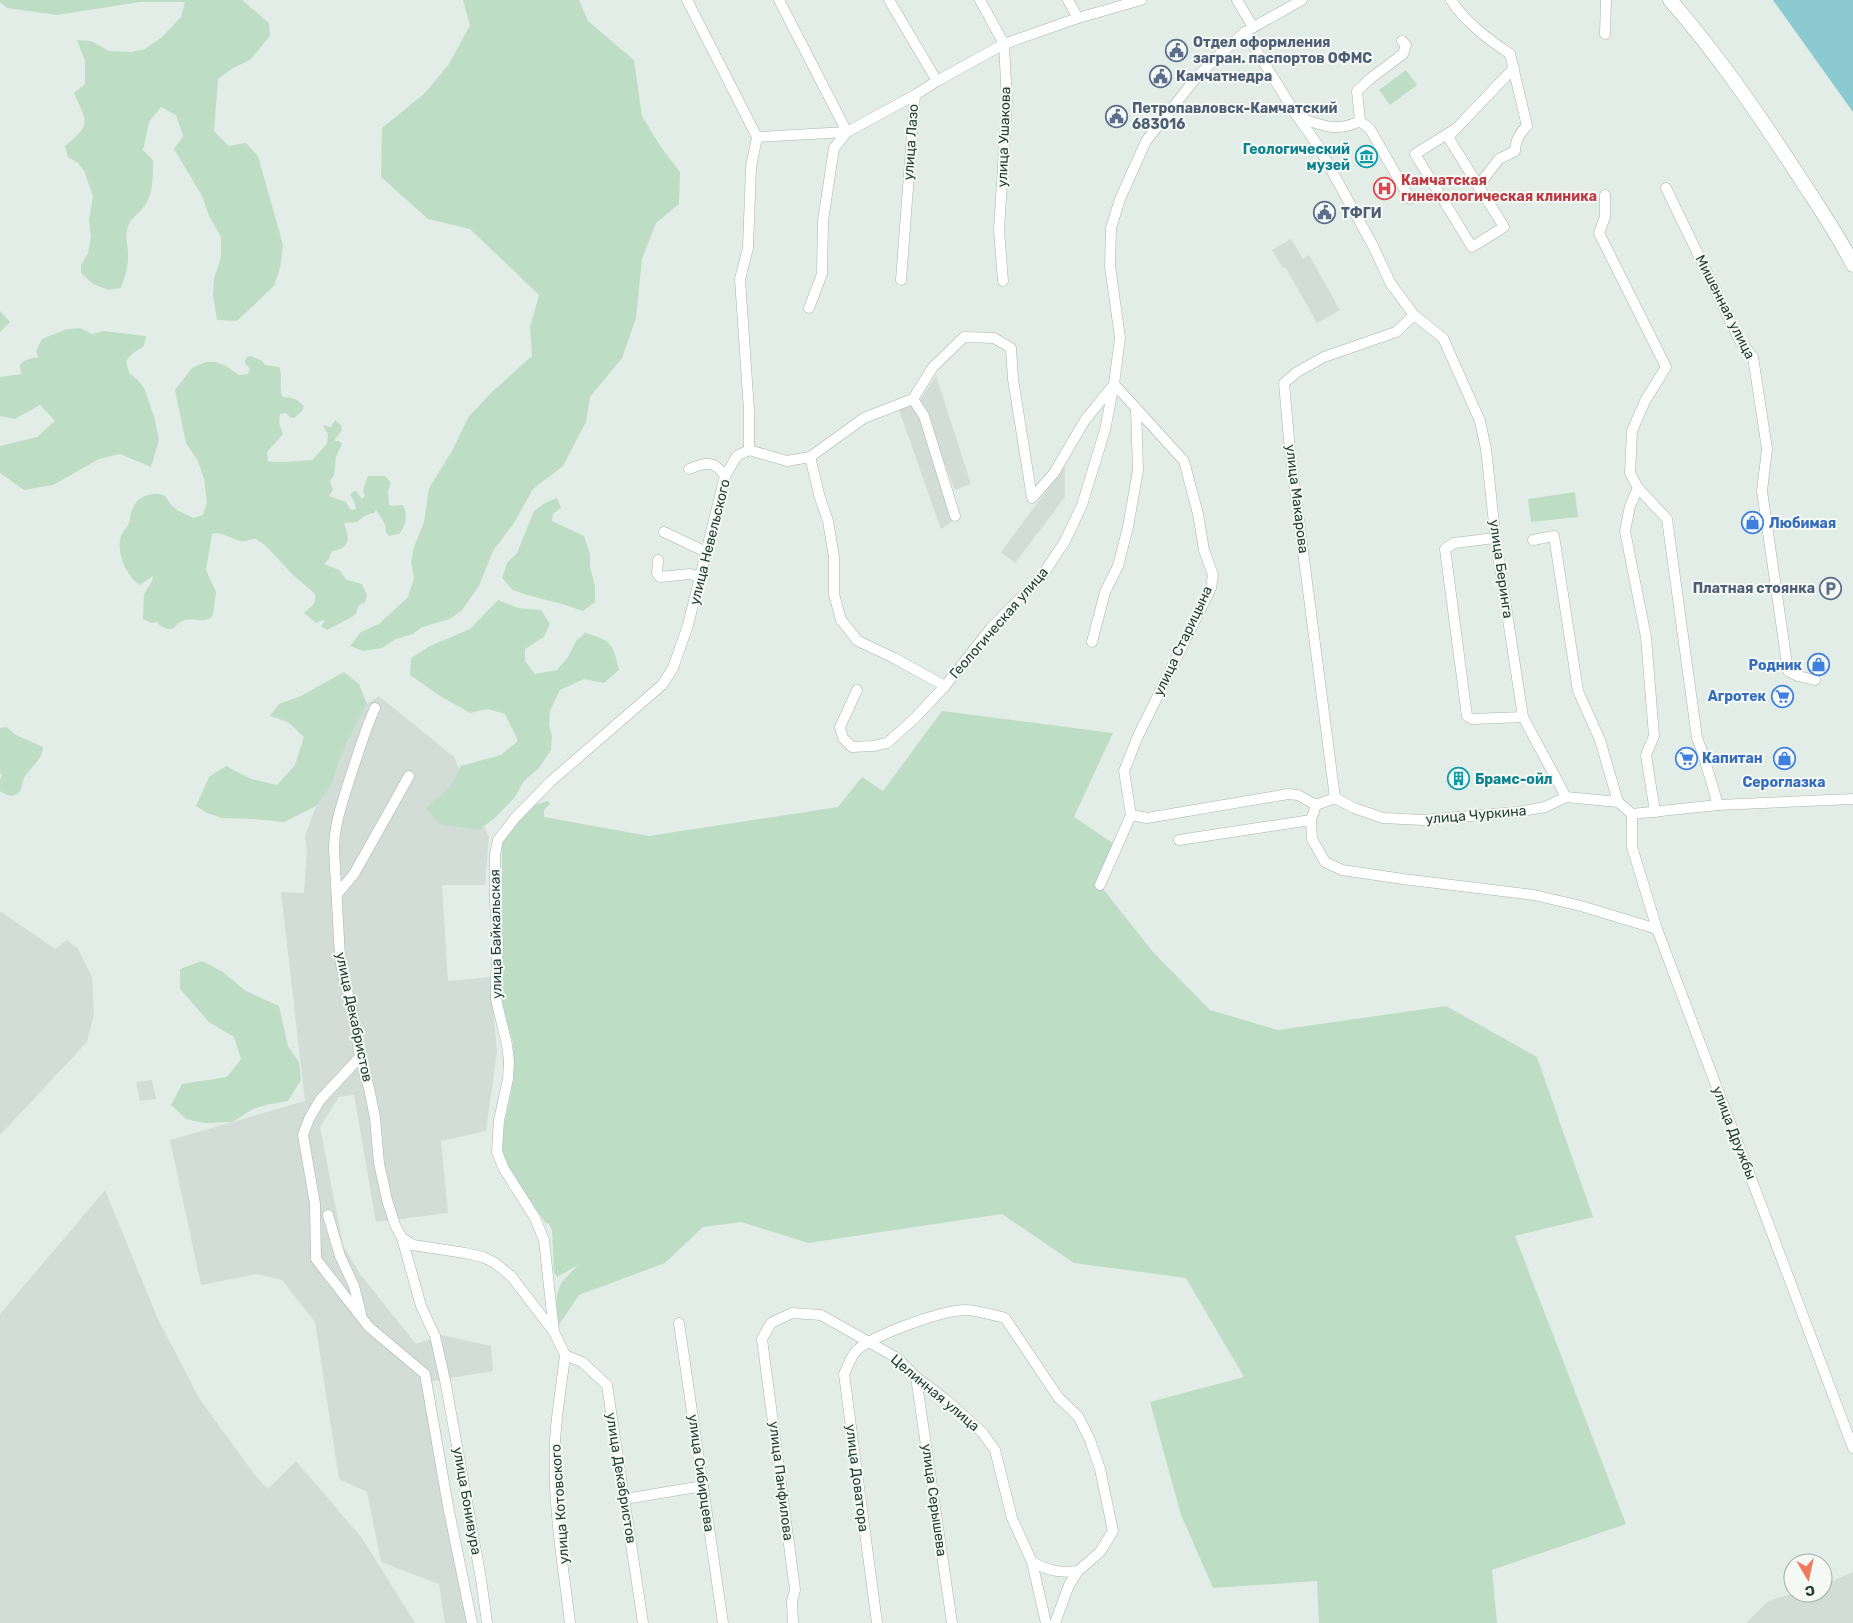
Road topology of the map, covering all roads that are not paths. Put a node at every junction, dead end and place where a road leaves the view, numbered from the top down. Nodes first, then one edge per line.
1 (686, 0) edge
2 (779, 0) edge
3 (889, 0) edge
4 (980, 0) edge
5 (1068, 0) edge
6 (1141, 0) edge
7 (1237, 0) edge
8 (1302, 0) edge
9 (1451, 0) edge
10 (1606, 0) edge
11 (1670, 0) edge
12 (1078, 18) junction
13 (1249, 30) junction
14 (1604, 34) dead end
15 (1402, 41) dead end
16 (1004, 44) junction
17 (1514, 68) junction
18 (937, 81) junction
19 (915, 95) junction
20 (1297, 116) junction
21 (1360, 120) junction
22 (1457, 128) junction
23 (847, 132) junction
24 (756, 136) junction
25 (1478, 186) junction
26 (1666, 188) dead end
27 (1605, 195) dead end
28 (1410, 198) dead end
29 (1853, 265) edge
30 (901, 280) dead end
31 (1003, 281) dead end
32 (809, 308) dead end
33 (1414, 315) junction
34 (1114, 384) junction
35 (913, 400) junction
36 (1136, 408) junction
37 (749, 450) junction
38 (810, 457) junction
39 (689, 469) dead end
40 (725, 476) junction
41 (1638, 488) junction
42 (955, 516) dead end
43 (664, 532) dead end
44 (1495, 538) junction
45 (1534, 540) dead end
46 (706, 552) junction
47 (658, 560) dead end
48 (700, 577) junction
49 (1092, 642) dead end
50 (1815, 680) dead end
51 (945, 686) junction
52 (857, 690) dead end
53 (376, 708) dead end
54 (1523, 717) junction
55 (409, 776) dead end
56 (1566, 797) junction
57 (1335, 798) junction
58 (1853, 799) edge
59 (1618, 802) junction
60 (1316, 806) junction
61 (1718, 806) junction
62 (1655, 812) junction
63 (1632, 814) junction
64 (1131, 815) junction
65 (1311, 820) junction
66 (1179, 840) dead end
67 (495, 854) joint
68 (1100, 885) dead end
69 (338, 893) junction
70 (1657, 929) junction
71 (360, 1057) junction
72 (328, 1215) dead end
73 (402, 1238) junction
74 (679, 1323) dead end
75 (365, 1330) dead end
76 (554, 1332) junction
77 (762, 1339) joint
78 (868, 1341) junction
79 (565, 1355) junction
80 (916, 1377) junction
81 (445, 1380) joint
82 (1853, 1448) edge
83 (703, 1486) junction
84 (625, 1499) junction
85 (1032, 1562) junction
86 (1078, 1571) junction
87 (472, 1623) edge
88 (487, 1623) edge
89 (570, 1623) edge
90 (643, 1623) edge
91 (723, 1623) edge
92 (793, 1623) edge
93 (876, 1623) edge
94 (952, 1623) edge
95 (1046, 1623) edge
96 (1055, 1623) edge

1 - 24 street
2 - 23 street
3 - 18 street
4 - 16 street, улица Ушакова
5 - 12 street
6 - 12 street
7 - 13 street
8 - 13 street, Геологическая улица
9 - 17 street
10 - 14 street
11 - 29 main road
12 - 16 street, улица Лазо
13 - 20 street
13 - 34 street, Геологическая улица
15 - 21 street
16 - 18 street, улица Лазо
16 - 31 street, улица Ушакова
17 - 22 street
17 - 25 street
18 - 19 street, улица Лазо
19 - 23 street
19 - 30 street, улица Лазо
20 - 21 street
20 - 33 street
21 - 28 street
22 - 25 street
22 - 25 street
23 - 24 street
23 - 32 street
24 - 37 street
26 - 50 street, Мишенная улица
27 - 41 street
33 - 44 street, улица Беринга
33 - 57 street, улица Макарова
34 - 35 street
34 - 36 street, улица Старицына
34 - 51 street, Геологическая улица
35 - 38 street
35 - 42 street
36 - 49 street
36 - 64 street, улица Старицына
37 - 38 street
37 - 40 street, улица Невельского
38 - 51 street
39 - 40 street
40 - 46 street, улица Невельского
41 - 61 street
41 - 62 street
43 - 46 street
44 - 54 street, улица Беринга
44 - 54 street
45 - 59 street
46 - 48 street, улица Невельского
47 - 48 street
48 - 67 street, улица Невельского
51 - 52 street, Геологическая улица
53 - 69 street, улица Декабристов
54 - 56 street, улица Беринга
55 - 69 street
56 - 57 street, улица Чуркина
56 - 59 street
57 - 60 street
58 - 61 street
59 - 63 street
60 - 64 street
60 - 65 street
61 - 62 street
62 - 63 street
63 - 70 street, улица Дружбы
64 - 68 street
65 - 66 street
65 - 70 street
67 - 76 street, улица Байкальская
69 - 71 street, улица Декабристов
70 - 82 street, улица Дружбы
71 - 73 street, улица Декабристов
71 - 87 street
72 - 75 street
73 - 76 street
73 - 81 street, улица Декабристов
74 - 83 street, улица Сибирцева
76 - 79 street, улица Байкальская
77 - 78 street, Целинная улица
77 - 92 street, улица Панфилова
78 - 80 street, Целинная улица
78 - 86 street
78 - 93 street, улица Доватора
79 - 84 street, улица Декабристов
79 - 89 street, улица Котовского
80 - 85 street, Целинная улица
80 - 94 street, улица Серышева
81 - 88 street, улица Бонивура
83 - 84 street
83 - 91 street, улица Сибирцева
84 - 90 street, улица Декабристов
85 - 86 street
85 - 95 street, Целинная улица
86 - 96 street

